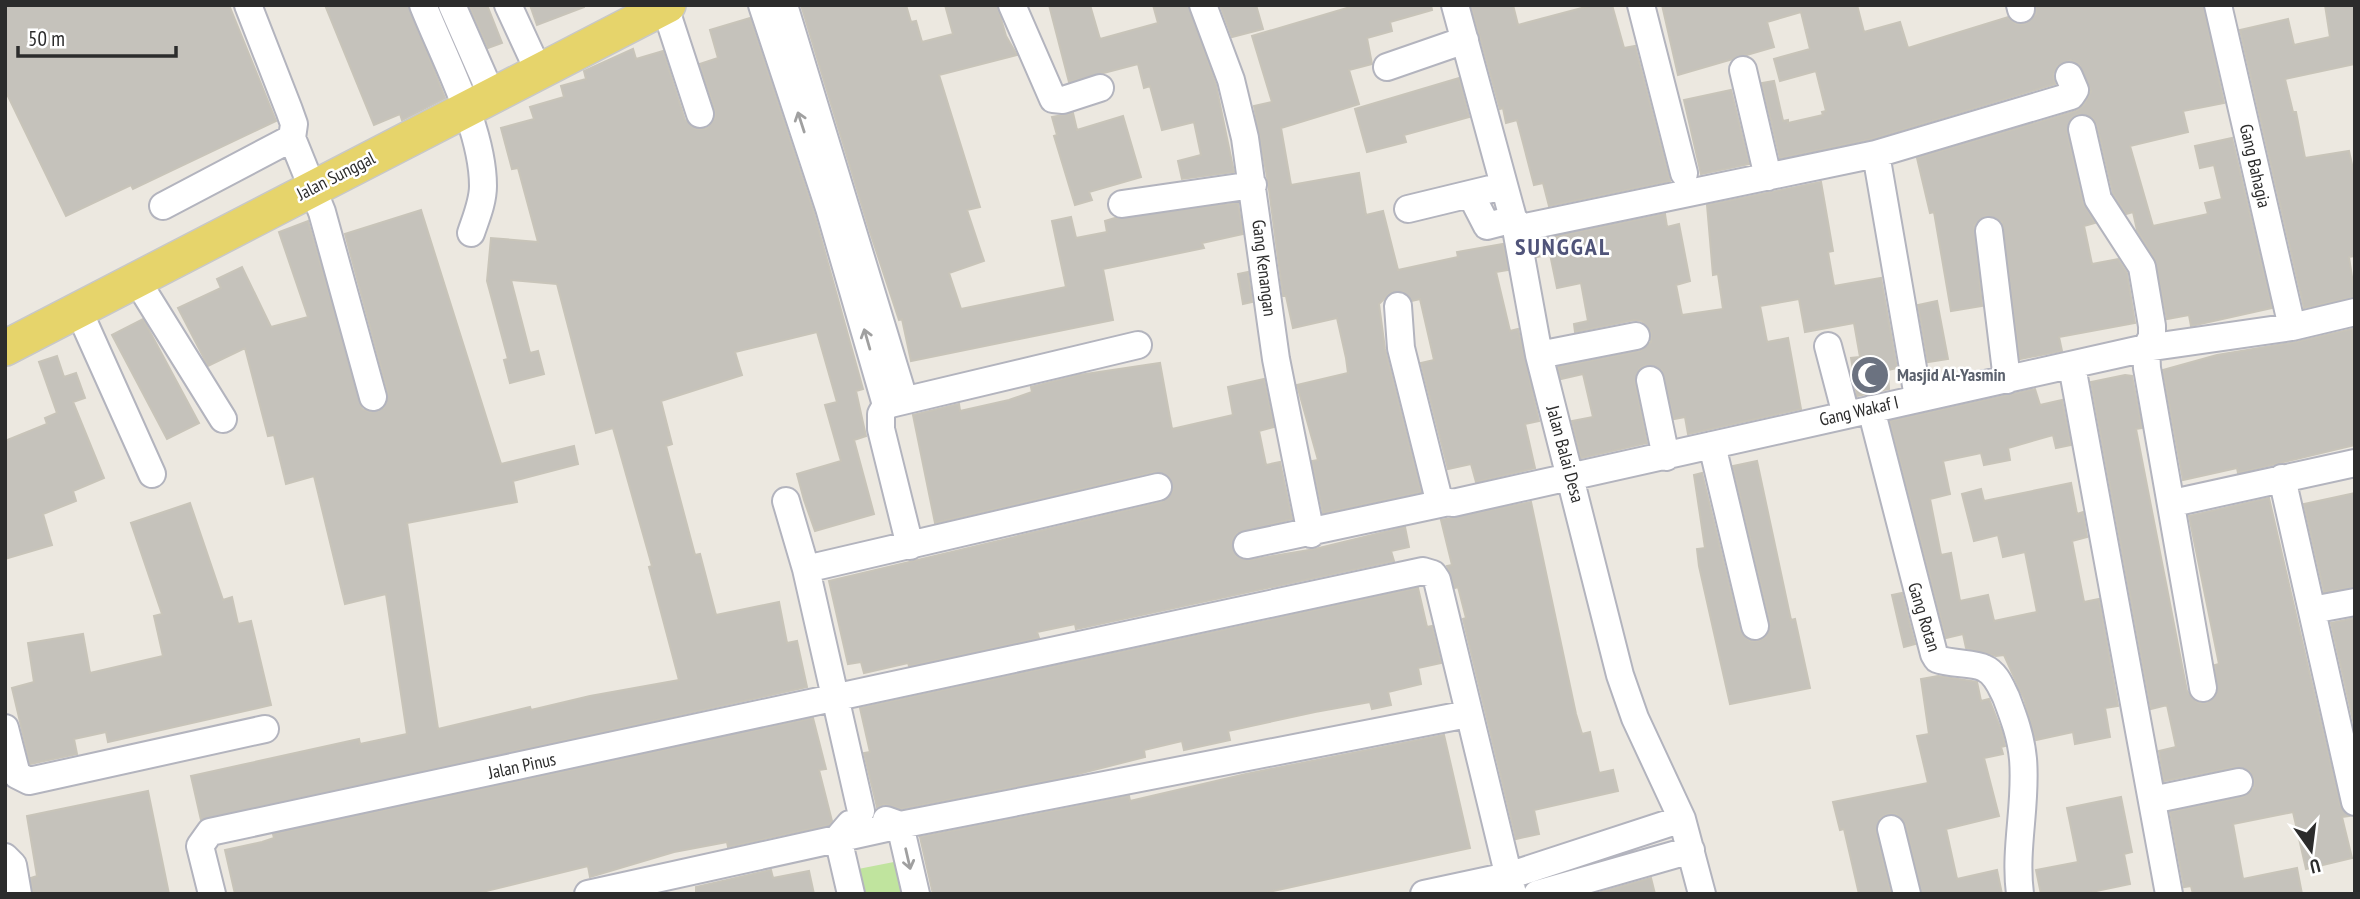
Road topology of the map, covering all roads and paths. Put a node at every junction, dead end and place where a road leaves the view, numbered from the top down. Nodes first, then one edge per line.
1 (248, 5) edge
2 (423, 5) edge
3 (452, 5) edge
4 (508, 5) edge
5 (762, 5) edge
6 (783, 5) edge
7 (1013, 5) edge
8 (1203, 5) edge
9 (1455, 5) edge
10 (1641, 5) edge
11 (2218, 5) edge
12 (666, 6) edge
13 (1465, 40) junction
14 (1387, 67) dead end
15 (1742, 70) dead end
16 (540, 72) junction
17 (2069, 76) dead end
18 (1100, 88) dead end
19 (479, 103) junction
20 (700, 114) dead end
21 (2082, 129) dead end
22 (292, 138) junction
23 (1876, 154) junction
24 (1684, 173) dead end
25 (1768, 177) junction
26 (1253, 185) junction
27 (1503, 186) junction
28 (313, 188) junction
29 (1472, 195) junction
30 (1122, 204) dead end
31 (837, 205) junction
32 (163, 206) dead end
33 (1408, 209) dead end
34 (1515, 224) junction
35 (1989, 231) dead end
36 (471, 233) dead end
37 (136, 279) junction
38 (1398, 306) dead end
39 (78, 309) junction
40 (2355, 312) edge
41 (2292, 327) junction
42 (1636, 336) dead end
43 (9, 338) edge
44 (1138, 345) dead end
45 (1828, 346) dead end
46 (2146, 348) junction
47 (1539, 355) junction
48 (2072, 366) junction
49 (1650, 380) dead end
50 (2007, 380) junction
51 (373, 397) dead end
52 (1918, 397) junction
53 (895, 402) junction
54 (1871, 409) junction
55 (1846, 415) junction
56 (223, 419) dead end
57 (1712, 445) junction
58 (1666, 457) junction
59 (2355, 463) edge
60 (152, 474) dead end
61 (2282, 478) junction
62 (1571, 479) junction
63 (1158, 487) dead end
64 (786, 501) dead end
65 (1444, 503) junction
66 (2173, 503) junction
67 (1311, 534) junction
68 (1247, 545) dead end
69 (910, 546) junction
70 (806, 569) junction
71 (2355, 602) edge
72 (2312, 610) junction
73 (1755, 626) dead end
74 (2203, 688) dead end
75 (835, 699) junction
76 (1468, 714) junction
77 (5, 728) edge
78 (265, 729) dead end
79 (2239, 782) dead end
80 (2152, 800) junction
81 (2355, 802) edge
82 (862, 811) junction
83 (1682, 819) junction
84 (900, 825) junction
85 (1891, 829) dead end
86 (838, 838) junction
87 (1691, 850) junction
88 (5, 857) edge
89 (1511, 885) edge
90 (19, 894) edge
91 (212, 894) edge
92 (588, 894) edge
93 (851, 894) edge
94 (916, 894) edge
95 (1423, 894) edge
96 (1537, 894) edge
97 (1702, 894) edge
98 (1907, 894) edge
99 (2020, 894) edge
100 (2169, 894) edge

1 - 22 street
2 - 19 street
3 - 19 street
4 - 16 street
31 -> 5 street
6 - 31 street
7 - 18 street
8 - 26 street, Gang Kenangan
9 - 13 street, Jalan Balai Desa
10 - 24 street
11 - 41 street, Gang Bahagia
12 - 16 main road, Jalan Sunggal
12 - 20 street
13 - 14 street
13 - 27 street, Jalan Balai Desa
15 - 25 street
16 - 19 main road, Jalan Sunggal
17 - 23 street
19 - 28 main road, Jalan Sunggal
19 - 36 street
21 - 46 street
22 - 28 street
22 - 32 street
23 - 25 street
23 - 52 street
25 - 34 street
26 - 30 street
26 - 67 street, Gang Kenangan
27 - 29 street
27 - 34 street, Jalan Balai Desa
28 - 37 main road, Jalan Sunggal
28 - 51 street
29 - 33 street
29 - 34 street
31 - 53 street
34 - 47 street, Jalan Balai Desa
35 - 50 street
37 - 39 main road, Jalan Sunggal
37 - 56 street
38 - 65 street
39 - 43 main road, Jalan Sunggal
39 - 60 street
40 - 41 street, Gang Wakaf I
41 - 46 street, Gang Wakaf I
42 - 47 street
44 - 53 street
45 - 55 street
46 - 48 street, Gang Wakaf I
46 - 66 street
47 - 62 street, Jalan Balai Desa
48 - 50 street, Gang Wakaf I
48 - 80 street
49 - 58 street
50 - 52 street, Gang Wakaf I
52 - 54 street, Gang Wakaf I
53 - 69 street
54 - 55 street, Gang Wakaf I
54 - 99 street, Gang Rotan
55 - 57 street, Gang Wakaf I
57 - 58 street, Gang Wakaf I
57 - 73 street
58 - 62 street, Gang Wakaf I
59 - 61 street
61 - 66 street
61 - 72 street
62 - 65 street, Gang Wakaf I
62 - 83 street, Jalan Balai Desa
63 - 69 street
64 - 70 street
65 - 67 street, Gang Wakaf I
66 - 74 street
67 - 68 street, Gang Wakaf I
69 - 70 street
70 - 75 street
71 - 72 street
72 - 81 street
75 - 76 street, Jalan Pinus
75 - 82 street
75 - 91 street, Jalan Pinus
76 - 84 street
76 - 89 street, Jalan Pinus
77 - 78 street
79 - 80 street
80 - 100 street
82 - 84 street
82 - 86 street
83 - 87 street, Jalan Balai Desa
83 - 89 street
84 - 86 street
84 -> 94 street
85 - 98 street
86 - 92 street
86 - 93 street
87 - 96 street
87 - 97 street, Jalan Balai Desa
88 - 90 street
89 - 95 street

